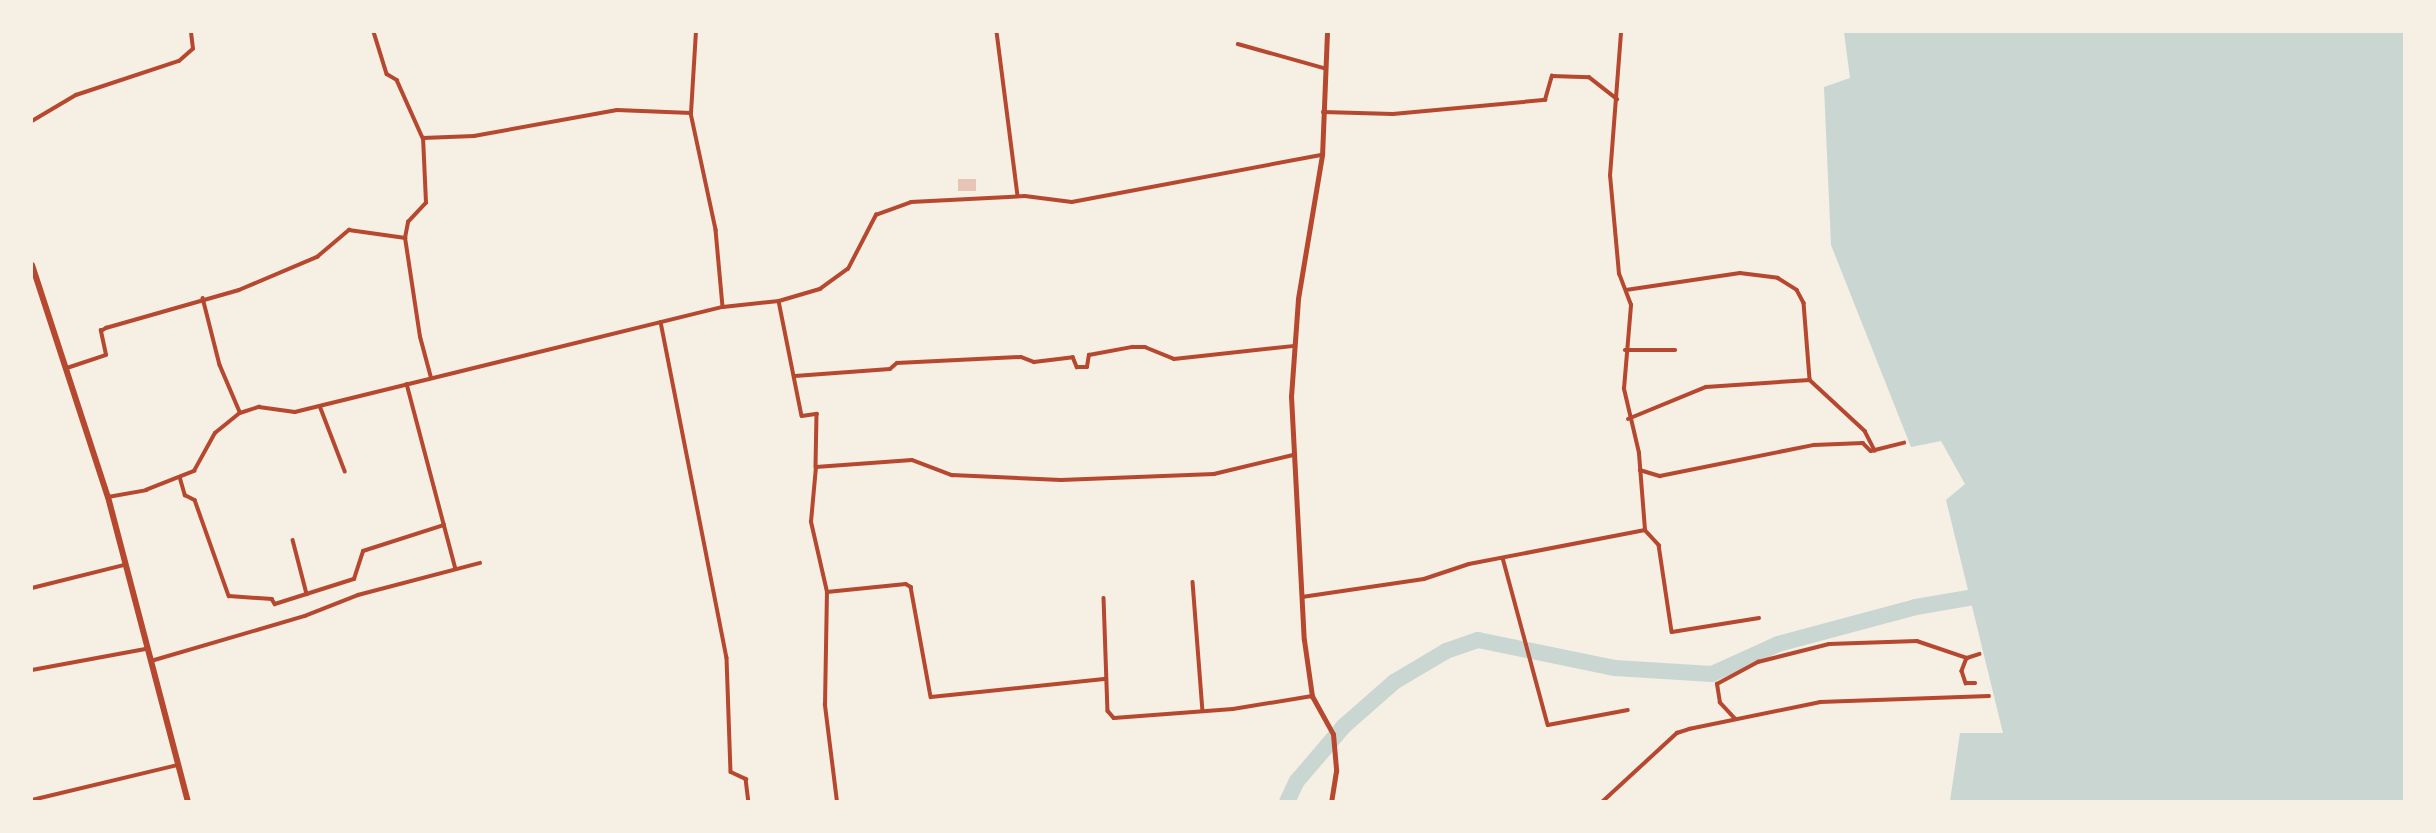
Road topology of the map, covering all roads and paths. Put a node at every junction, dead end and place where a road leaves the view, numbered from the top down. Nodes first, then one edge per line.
1 (191, 32) edge
2 (374, 32) edge
3 (696, 32) edge
4 (998, 32) edge
5 (1327, 32) edge
6 (1620, 32) edge
7 (1238, 44) dead end
8 (1324, 68) junction
9 (1617, 99) junction
10 (1323, 112) junction
11 (691, 113) junction
12 (32, 121) edge
13 (423, 138) junction
14 (1322, 155) junction
15 (1018, 196) junction
16 (405, 239) junction
17 (32, 265) edge
18 (1626, 290) junction
19 (203, 298) junction
20 (779, 300) junction
21 (723, 307) junction
22 (661, 322) junction
23 (1294, 346) junction
24 (1625, 350) junction
25 (1675, 350) dead end
26 (66, 369) junction
27 (795, 376) junction
28 (431, 378) junction
29 (1810, 380) junction
30 (407, 384) junction
31 (320, 406) junction
32 (240, 413) junction
33 (1628, 419) junction
34 (1904, 443) dead end
35 (1875, 451) junction
36 (1293, 455) junction
37 (816, 467) junction
38 (1640, 470) junction
39 (345, 471) dead end
40 (180, 477) junction
41 (108, 497) junction
42 (444, 524) junction
43 (1645, 530) junction
44 (293, 540) dead end
45 (1503, 558) junction
46 (480, 563) dead end
47 (124, 565) junction
48 (456, 569) junction
49 (1193, 582) dead end
50 (32, 588) edge
51 (827, 592) junction
52 (307, 594) junction
53 (1300, 597) junction
54 (1104, 598) dead end
55 (1759, 618) dead end
56 (145, 649) junction
57 (1979, 654) dead end
58 (1967, 658) junction
59 (149, 662) junction
60 (32, 670) edge
61 (1106, 679) junction
62 (1975, 683) dead end
63 (1312, 696) junction
64 (1989, 696) dead end
65 (1628, 710) dead end
66 (1203, 711) junction
67 (1735, 720) junction
68 (178, 765) junction
69 (32, 800) edge
70 (188, 802) edge
71 (749, 802) edge
72 (836, 802) edge
73 (1331, 802) edge
74 (1602, 802) edge

1 - 12 street
2 - 13 street
3 - 11 street
4 - 15 street
5 - 8 main road
6 - 9 street
7 - 8 street
8 - 10 main road
9 - 10 street
9 - 18 street
10 - 14 main road
11 - 13 street
11 - 21 street
13 - 16 street
14 - 15 street
14 - 23 main road
15 - 20 street
16 - 19 street
16 - 28 street
17 - 26 main road
18 - 24 street
18 - 29 street
19 - 26 street
19 - 32 street
20 - 21 street
20 - 27 street
21 - 22 street
22 - 28 street
22 - 71 street
23 - 27 street
23 - 36 main road
24 - 25 street
24 - 33 street
26 - 41 main road
27 - 37 street
28 - 30 street
29 - 33 street
29 - 35 street
30 - 31 street
30 - 42 street
31 - 32 street
31 - 39 street
32 - 40 street
33 - 38 street
34 - 35 street
35 - 38 street
36 - 37 street
36 - 53 main road
37 - 51 street
38 - 43 street
40 - 41 street
40 - 52 street
41 - 47 main road
42 - 48 street
42 - 52 street
43 - 45 street
43 - 55 street
44 - 52 street
45 - 53 street
45 - 65 street
46 - 48 street
47 - 50 street
47 - 56 main road
48 - 59 street
49 - 66 street
51 - 61 street
51 - 72 street
53 - 63 main road
54 - 61 street
56 - 59 main road
56 - 60 street
57 - 58 street
58 - 62 street
58 - 67 street
59 - 68 main road
61 - 66 street
63 - 66 street
63 - 73 main road
64 - 67 street
67 - 74 street
68 - 69 street
68 - 70 main road

